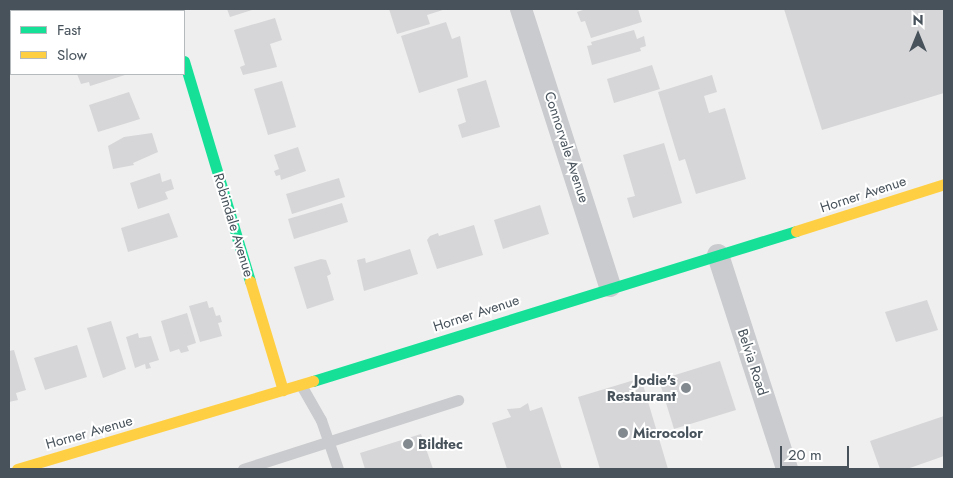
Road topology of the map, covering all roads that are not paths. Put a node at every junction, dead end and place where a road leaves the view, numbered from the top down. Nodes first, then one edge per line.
1 (522, 9) edge
2 (185, 64) edge
3 (944, 184) edge
4 (718, 255) junction
5 (610, 286) junction
6 (301, 385) junction
7 (283, 390) junction
8 (458, 400) dead end
9 (329, 442) junction
10 (21, 469) edge
11 (243, 469) edge
12 (338, 469) edge
13 (787, 469) edge

1 - 5 street, Connorvale Avenue
2 - 7 main road, Robindale Avenue
3 - 4 main road, Horner Avenue
4 - 5 main road, Horner Avenue
4 - 13 street, Belvia Road
5 - 6 main road, Horner Avenue
6 - 7 main road, Horner Avenue
6 - 9 lane
7 - 10 main road, Horner Avenue
8 - 9 lane
9 - 11 lane
9 - 12 lane

